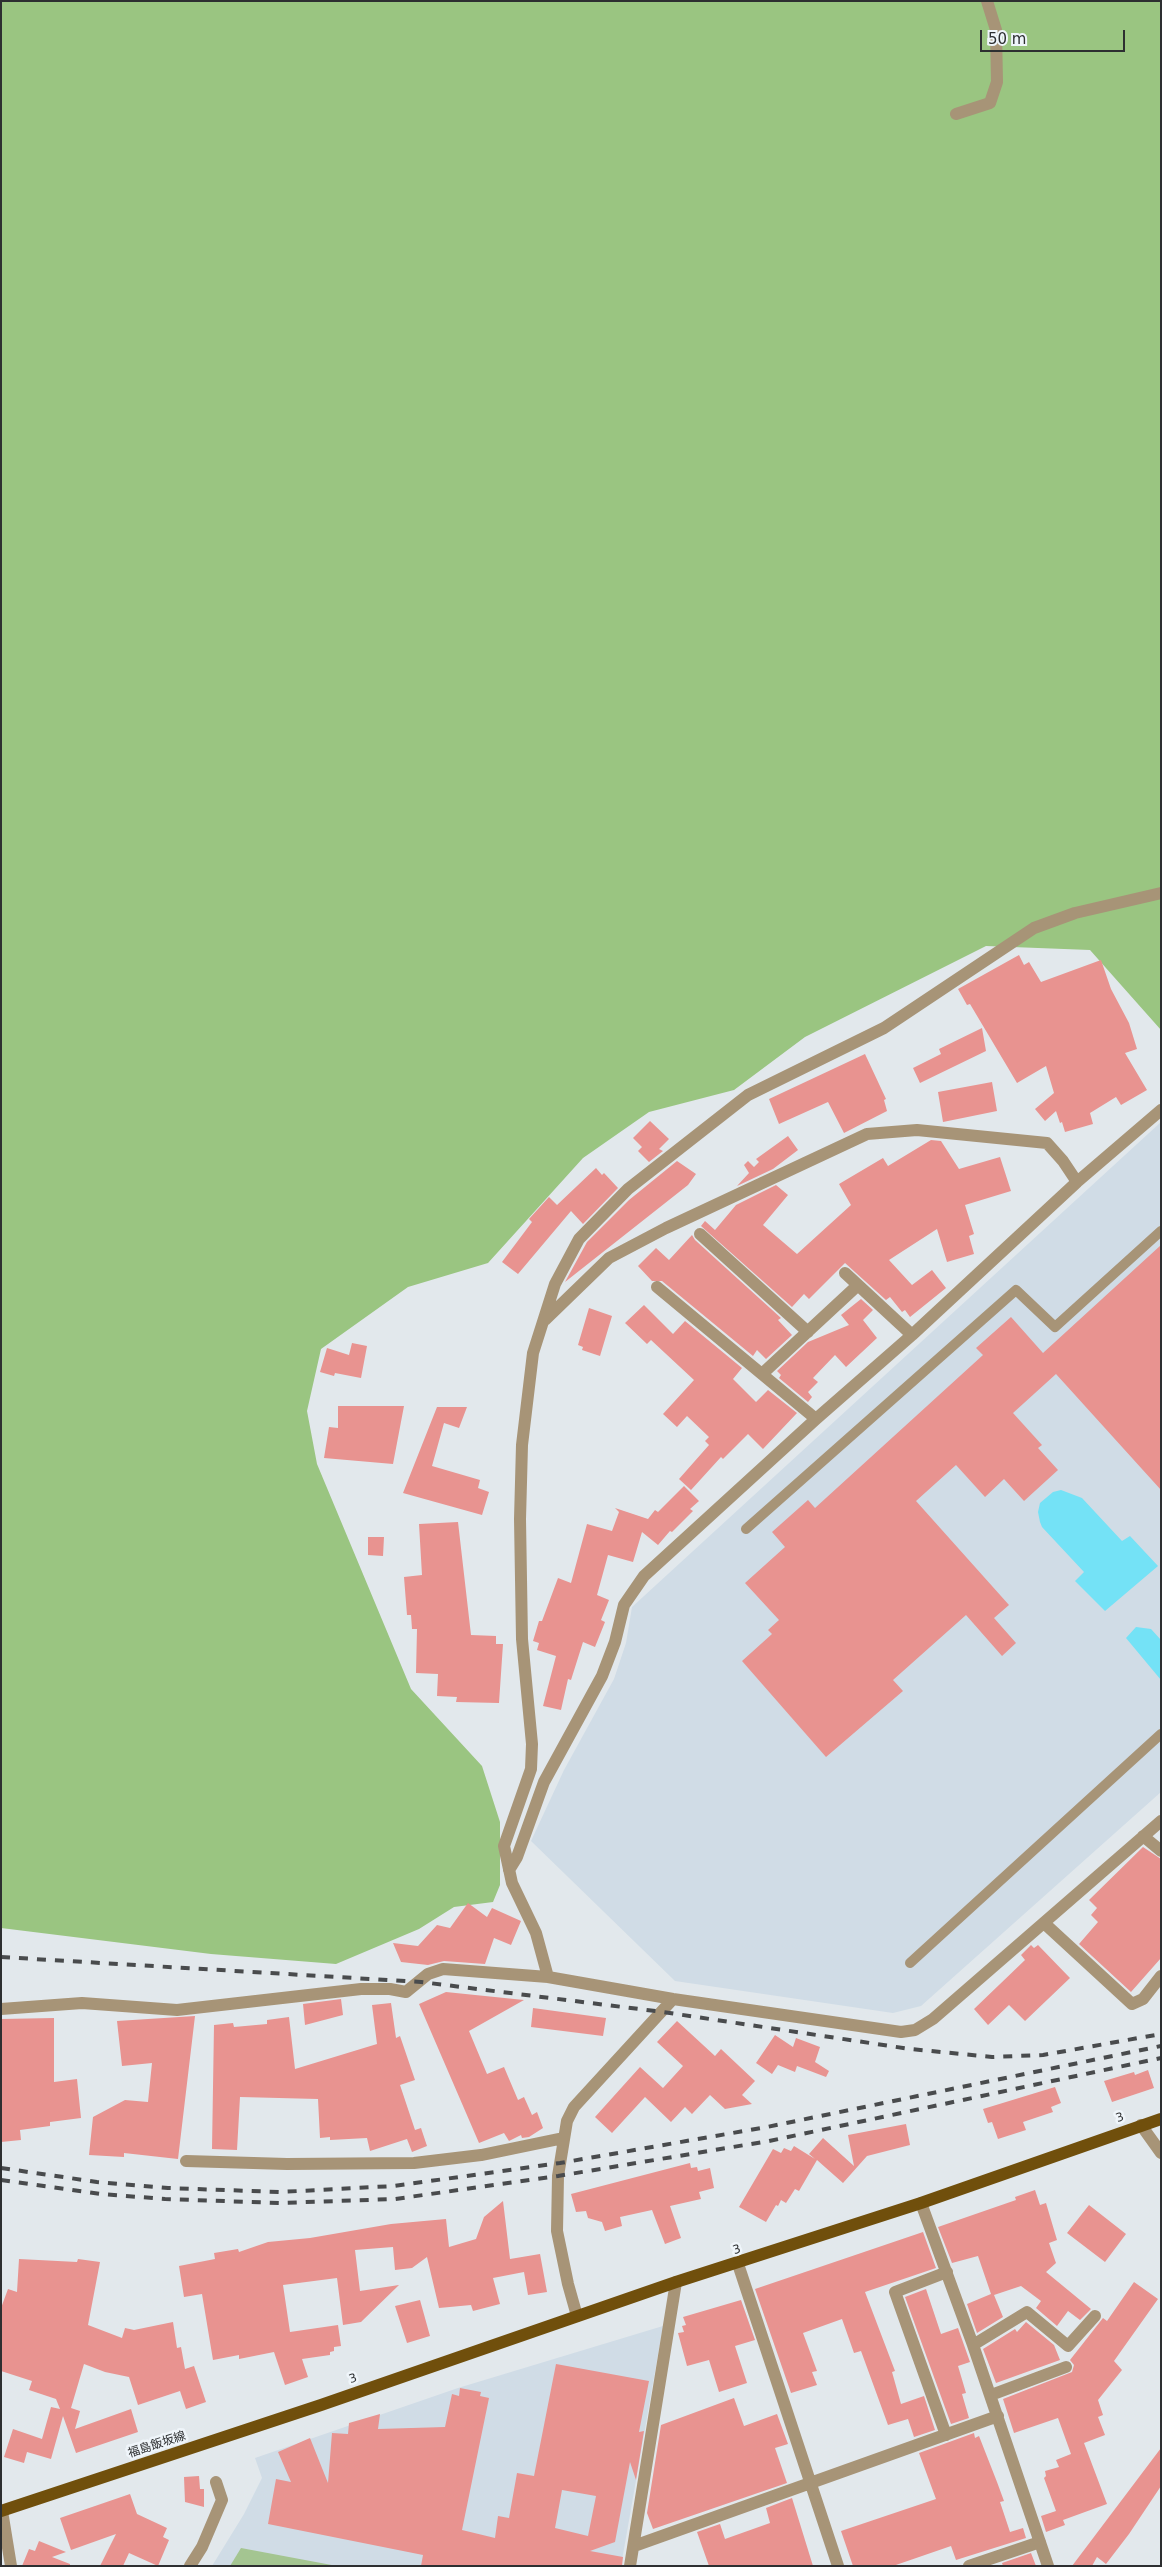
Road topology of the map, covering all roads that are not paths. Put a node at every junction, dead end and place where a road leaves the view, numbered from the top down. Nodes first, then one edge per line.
1 (987, 1) edge
2 (956, 114) dead end
3 (1161, 893) edge
4 (1161, 1110) edge
5 (1077, 1182) junction
6 (1161, 1231) edge
7 (700, 1234) dead end
8 (845, 1273) dead end
9 (858, 1285) junction
10 (658, 1287) dead end
11 (543, 1322) junction
12 (808, 1332) junction
13 (912, 1335) junction
14 (762, 1374) junction
15 (816, 1418) junction
16 (746, 1529) dead end
17 (1161, 1734) edge
18 (1161, 1820) edge
19 (1143, 1836) junction
20 (1161, 1851) edge
21 (509, 1870) junction
22 (1044, 1923) junction
23 (910, 1963) dead end
24 (1161, 1976) edge
25 (548, 1977) junction
26 (673, 1999) junction
27 (1, 2010) edge
28 (1161, 2119) edge
29 (1140, 2125) junction
30 (563, 2138) junction
31 (1161, 2153) edge
32 (186, 2161) dead end
33 (921, 2203) junction
34 (738, 2264) junction
35 (947, 2272) junction
36 (676, 2282) junction
37 (577, 2316) junction
38 (1096, 2316) dead end
39 (973, 2345) junction
40 (1066, 2367) dead end
41 (991, 2395) junction
42 (322, 2405) joint
43 (998, 2416) junction
44 (946, 2435) junction
45 (216, 2482) dead end
46 (810, 2483) junction
47 (2, 2511) edge
48 (1040, 2542) junction
49 (634, 2546) junction
50 (11, 2566) edge
51 (190, 2566) edge
52 (630, 2566) edge
53 (838, 2566) edge
54 (969, 2566) edge
55 (1048, 2566) edge

1 - 2 street
3 - 11 street
4 - 5 street
5 - 11 street
5 - 13 street
6 - 16 lane
7 - 12 street
8 - 9 street
9 - 12 street
9 - 13 street
10 - 14 street
11 - 21 street
12 - 14 street
13 - 15 street
14 - 15 street
15 - 21 street
17 - 23 lane
18 - 19 street
19 - 20 street
19 - 22 street
21 - 25 street
22 - 24 street
22 - 26 street
25 - 26 street
25 - 27 street
26 - 30 street
28 - 29 main road, 3 / 3
29 - 31 street
29 - 33 main road, 3 / 3
30 - 32 street
30 - 37 street
33 - 34 main road, 3 / 3
33 - 35 street
34 - 36 main road, 3 / 3
34 - 46 street
35 - 39 street
35 - 44 street
36 - 37 main road, 3 / 3
36 - 49 street
37 - 42 main road, 3 / 3
38 - 39 street
39 - 41 street
40 - 41 street
41 - 43 street
42 - 47 main road, 福島飯坂線 / 3
43 - 44 street
43 - 48 street
44 - 46 street
45 - 51 street
46 - 49 street
46 - 53 street
47 - 50 street
48 - 54 street
48 - 55 street
49 - 52 street

